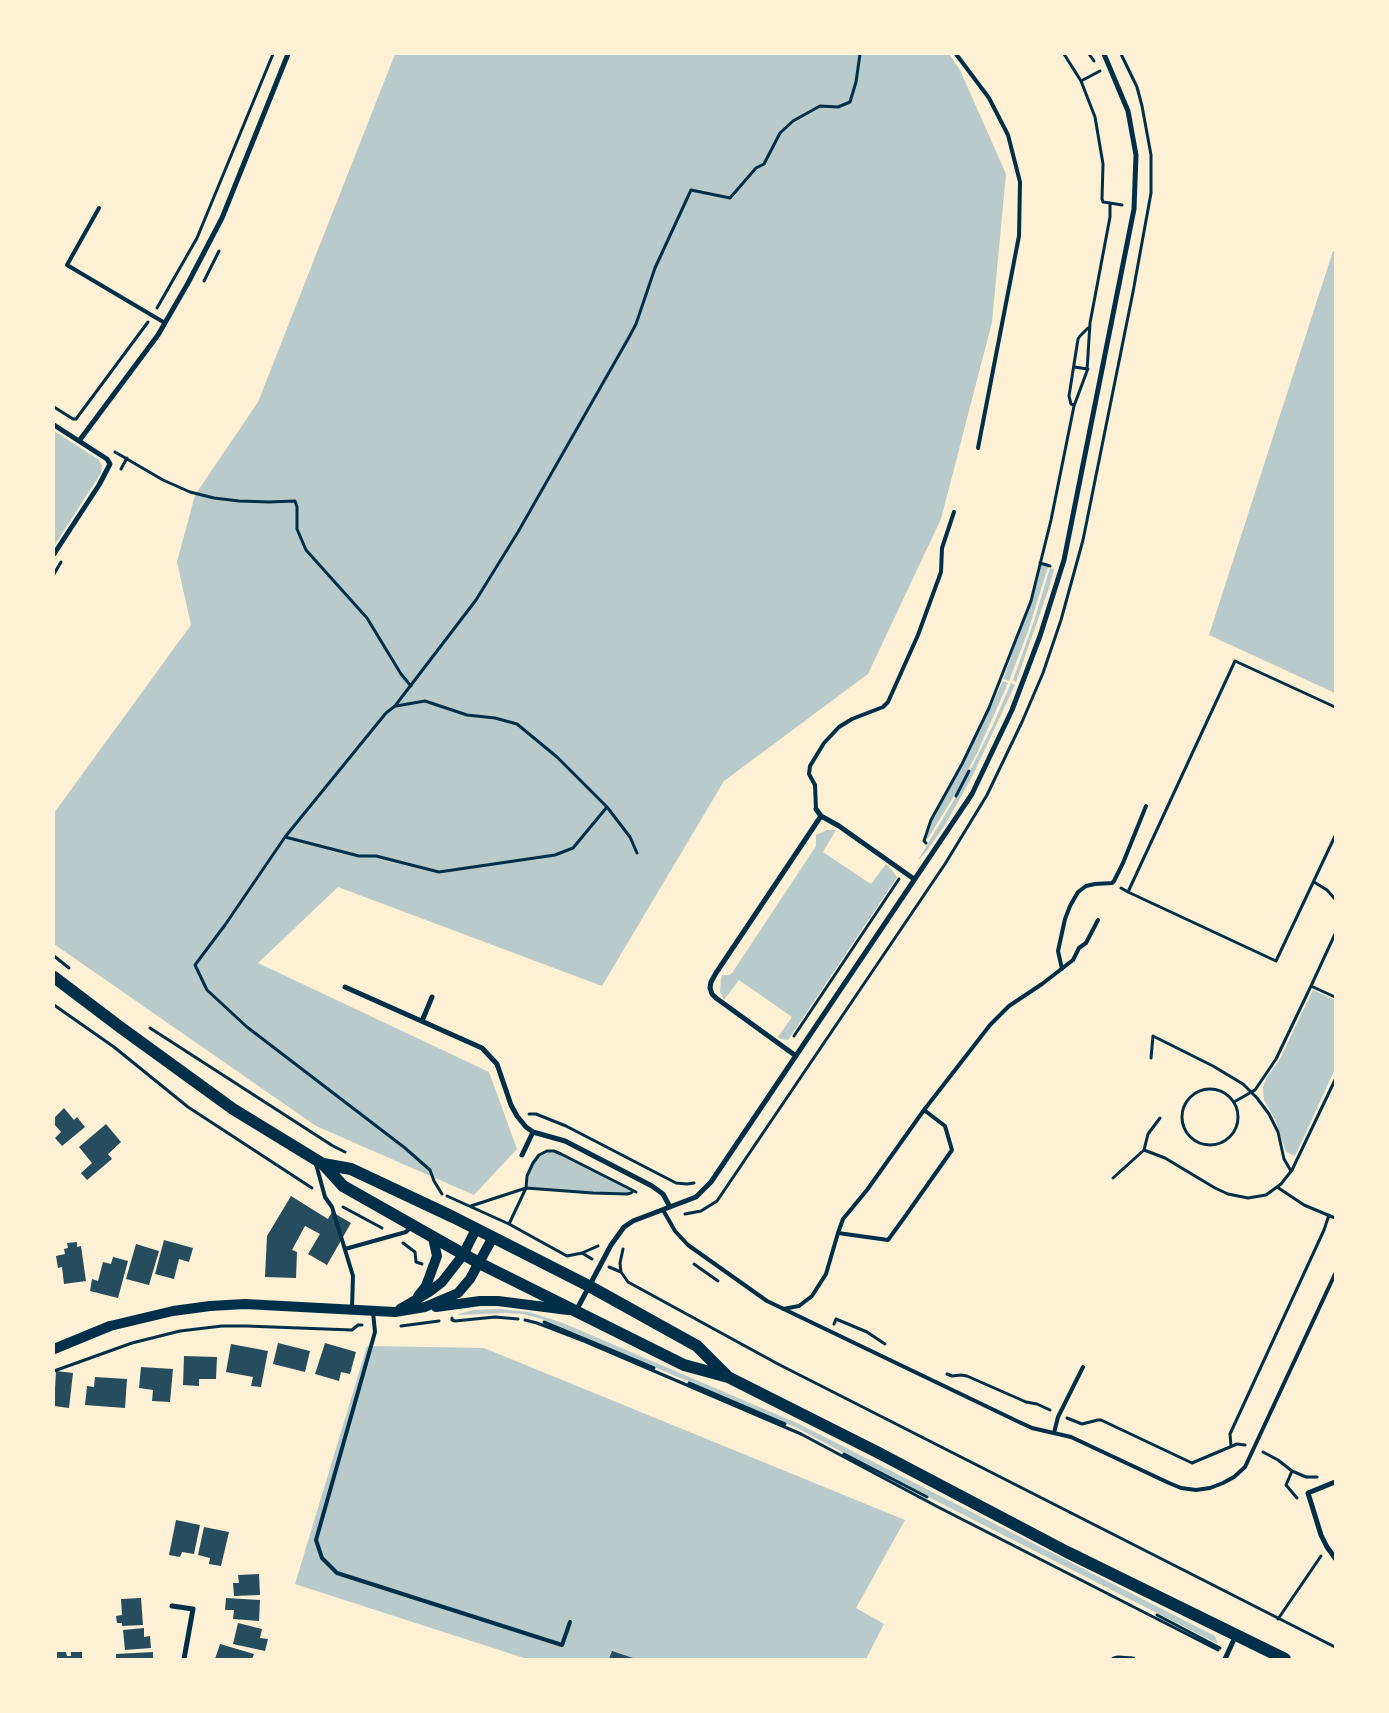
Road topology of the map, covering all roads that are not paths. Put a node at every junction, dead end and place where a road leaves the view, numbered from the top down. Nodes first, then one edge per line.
1 (288, 54) edge
2 (956, 54) edge
3 (1104, 54) edge
4 (99, 208) dead end
5 (165, 323) junction
6 (54, 426) edge
7 (79, 441) junction
8 (978, 448) dead end
9 (954, 512) dead end
10 (54, 554) edge
11 (1146, 806) dead end
12 (816, 809) joint
13 (821, 816) junction
14 (914, 879) junction
15 (1098, 920) dead end
16 (1062, 969) junction
17 (54, 977) edge
18 (345, 987) dead end
19 (432, 997) dead end
20 (422, 1021) junction
21 (796, 1056) junction
22 (924, 1110) junction
23 (533, 1132) junction
24 (522, 1155) dead end
25 (319, 1161) junction
26 (670, 1207) junction
27 (663, 1210) junction
28 (411, 1226) junction
29 (476, 1229) junction
30 (838, 1233) junction
31 (493, 1237) junction
32 (434, 1238) junction
33 (345, 1249) junction
34 (463, 1255) junction
35 (479, 1263) junction
36 (1335, 1274) edge
37 (589, 1286) junction
38 (415, 1305) junction
39 (782, 1309) junction
40 (352, 1310) junction
41 (576, 1311) junction
42 (373, 1312) junction
43 (54, 1349) edge
44 (1083, 1367) dead end
45 (728, 1377) junction
46 (1054, 1432) junction
47 (1335, 1482) edge
48 (1335, 1558) edge
49 (172, 1606) dead end
50 (570, 1622) dead end
51 (1236, 1635) junction
52 (1227, 1655) edge
53 (184, 1659) edge
54 (1114, 1659) edge
55 (1133, 1659) edge
56 (1285, 1659) edge

1 - 5 street
2 - 8 lane
3 - 14 street
4 - 5 lane
5 - 7 street
6 - 7 street
7 - 10 street
9 - 12 lane
11 - 16 lane
12 - 13 street
13 - 14 street
13 - 21 street
14 - 21 street
15 - 16 lane
16 - 22 lane
17 - 25 main road
18 - 20 street
19 - 20 street
20 - 23 street
21 - 26 street
22 - 30 lane
22 - 30 lane
23 - 24 street
23 - 26 street
25 - 28 main road
25 - 29 main road
25 - 33 lane
26 - 27 street
27 - 37 street
27 - 39 lane
28 - 32 main road
28 - 33 lane
29 - 31 main road
29 - 34 main road
30 - 39 lane
31 - 35 main road
31 - 37 main road
32 - 34 main road
32 - 38 main road
33 - 40 lane
34 - 35 main road
34 - 38 main road
35 - 38 main road
35 - 41 main road
36 - 46 lane
37 - 41 street
37 - 45 main road
38 - 41 main road
38 - 42 main road
39 - 46 lane
40 - 42 main road
40 - 43 main road
41 - 45 main road
42 - 50 lane
44 - 46 lane
45 - 51 main road
47 - 48 street
49 - 53 street
51 - 52 street
51 - 56 main road
54 - 55 street

